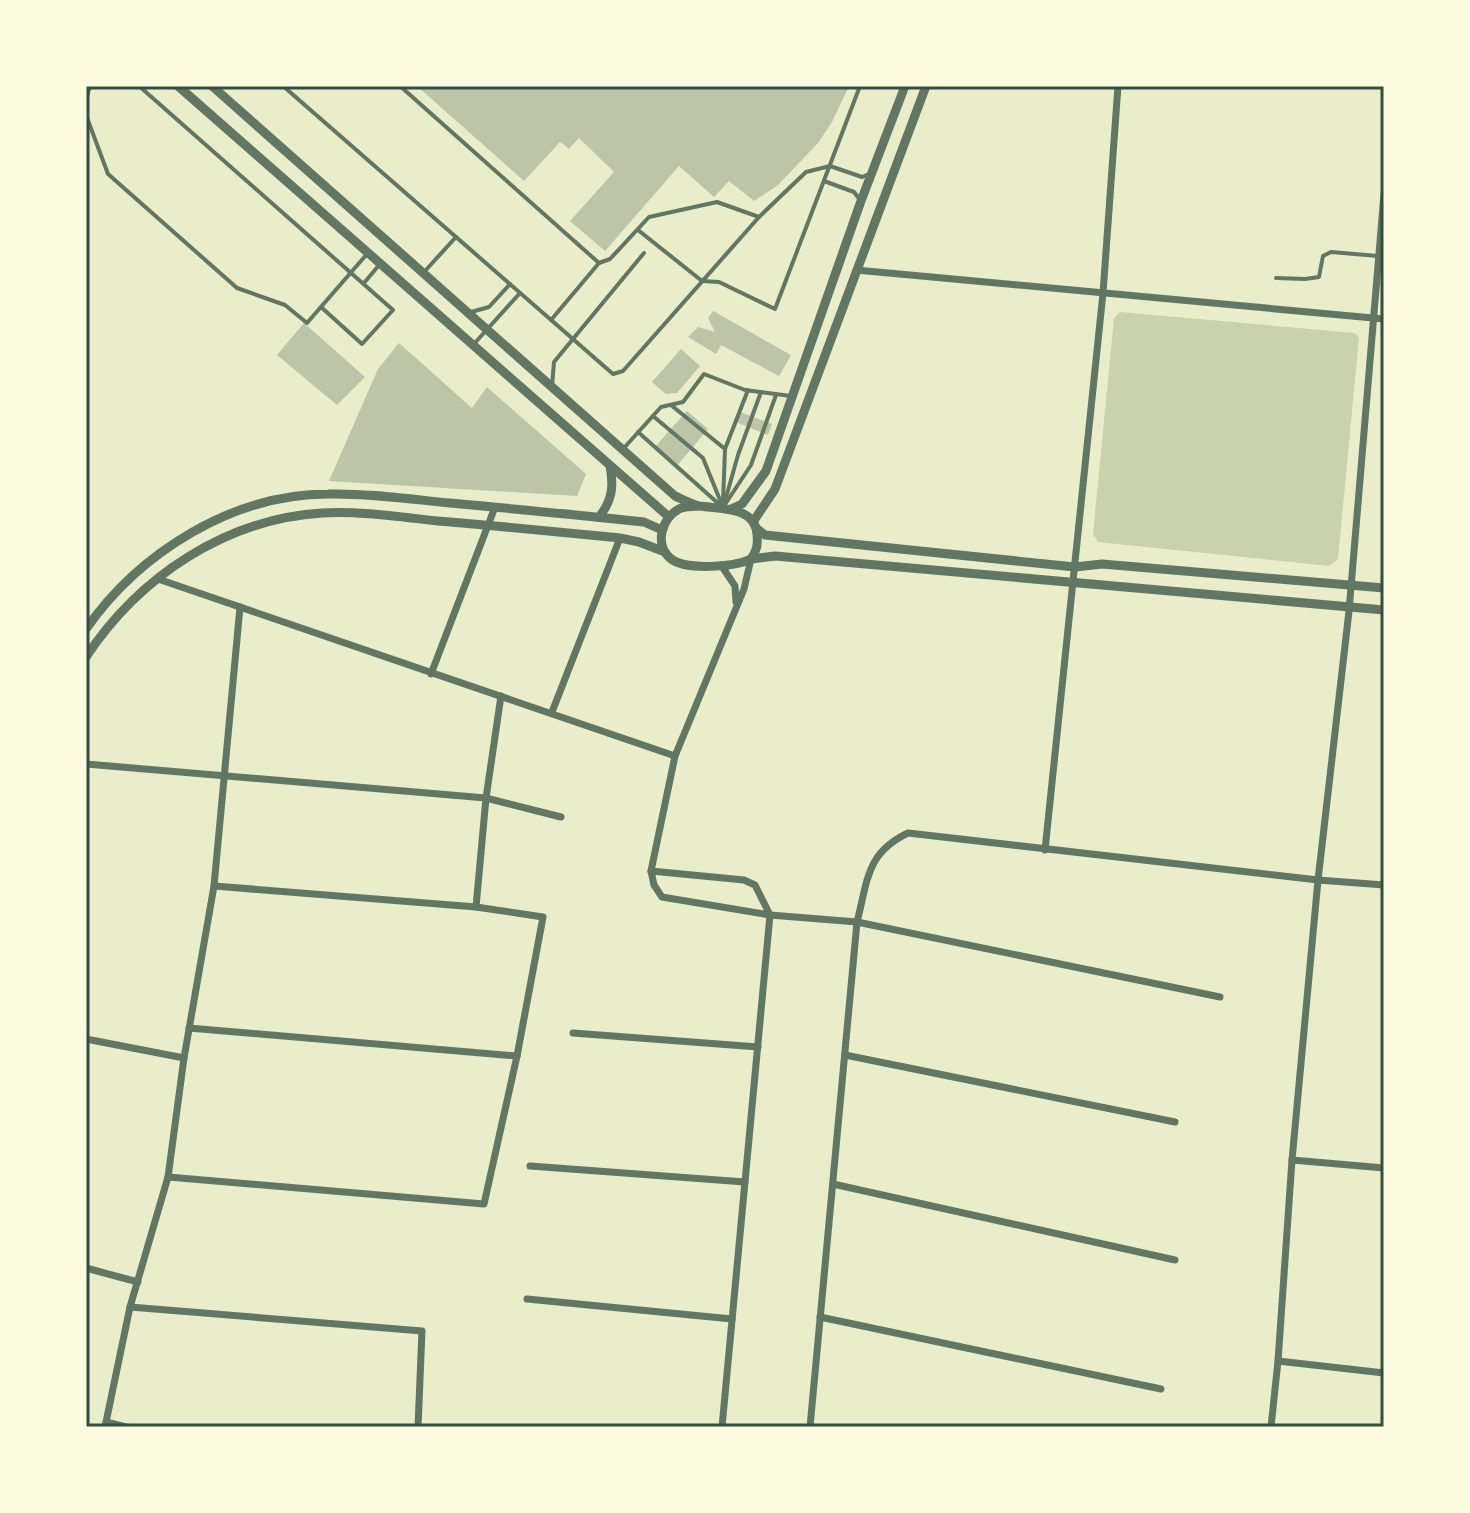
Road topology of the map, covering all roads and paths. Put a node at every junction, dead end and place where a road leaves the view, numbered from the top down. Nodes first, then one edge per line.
1 (139, 86) edge
2 (178, 86) edge
3 (283, 86) edge
4 (400, 86) edge
5 (860, 86) edge
6 (905, 86) edge
7 (926, 86) edge
8 (1118, 86) edge
9 (88, 88) edge
10 (216, 88) edge
11 (86, 100) edge
12 (86, 115) edge
13 (830, 166) junction
14 (871, 173) junction
15 (824, 181) junction
16 (332, 193) junction
17 (1384, 194) edge
18 (861, 201) junction
19 (318, 209) junction
20 (759, 217) junction
21 (638, 230) junction
22 (456, 237) junction
23 (368, 253) junction
24 (644, 253) dead end
25 (1378, 256) junction
26 (599, 263) junction
27 (380, 264) junction
28 (856, 270) junction
29 (352, 272) junction
30 (423, 273) junction
31 (1276, 278) dead end
32 (702, 281) junction
33 (364, 283) junction
34 (510, 284) junction
35 (520, 293) junction
36 (1103, 293) junction
37 (321, 307) junction
38 (468, 313) junction
39 (1372, 318) junction
40 (1384, 319) edge
41 (551, 320) junction
42 (487, 330) junction
43 (573, 339) junction
44 (473, 346) junction
45 (552, 387) junction
46 (748, 390) junction
47 (761, 392) junction
48 (777, 394) junction
49 (791, 396) junction
50 (808, 404) junction
51 (671, 405) junction
52 (653, 416) junction
53 (638, 432) junction
54 (623, 449) junction
55 (725, 449) junction
56 (610, 466) junction
57 (698, 506) junction
58 (495, 507) junction
59 (727, 508) junction
60 (599, 517) junction
61 (669, 517) junction
62 (488, 525) junction
63 (755, 525) junction
64 (662, 530) junction
65 (620, 538) junction
66 (665, 552) junction
67 (751, 559) junction
68 (721, 565) junction
69 (1075, 567) junction
70 (158, 579) junction
71 (1073, 581) junction
72 (1351, 584) junction
73 (1384, 588) edge
74 (736, 605) junction
75 (1349, 605) junction
76 (240, 607) junction
77 (1384, 610) edge
78 (95, 616) junction
79 (106, 627) junction
80 (86, 629) edge
81 (86, 657) edge
82 (431, 674) junction
83 (501, 696) junction
84 (552, 712) junction
85 (675, 756) junction
86 (86, 764) edge
87 (223, 774) junction
88 (486, 798) junction
89 (561, 817) dead end
90 (1045, 850) junction
91 (651, 871) junction
92 (1318, 880) junction
93 (1384, 885) edge
94 (214, 886) junction
95 (476, 907) junction
96 (770, 915) junction
97 (857, 922) junction
98 (1220, 997) dead end
99 (189, 1028) junction
100 (573, 1033) dead end
101 (86, 1039) edge
102 (758, 1047) junction
103 (845, 1055) junction
104 (517, 1056) junction
105 (184, 1058) junction
106 (1175, 1122) dead end
107 (1292, 1160) junction
108 (530, 1166) dead end
109 (1384, 1168) edge
110 (168, 1177) junction
111 (745, 1182) junction
112 (833, 1184) junction
113 (1175, 1260) dead end
114 (86, 1268) edge
115 (138, 1282) junction
116 (527, 1299) dead end
117 (130, 1307) junction
118 (820, 1317) junction
119 (732, 1319) junction
120 (1278, 1361) junction
121 (1384, 1373) edge
122 (1161, 1389) dead end
123 (105, 1424) edge
124 (126, 1427) edge
125 (418, 1427) edge
126 (722, 1427) edge
127 (810, 1427) edge
128 (1271, 1427) edge

1 - 29 lane
2 - 19 street
3 - 22 lane
4 - 26 lane
5 - 13 lane
6 - 14 street
7 - 28 street
8 - 36 street
9 - 11 lane
10 - 16 street
12 - 37 lane
13 - 14 lane
13 - 15 lane
13 - 20 lane
14 - 18 street
15 - 18 lane
15 - 32 lane
16 - 19 street
16 - 30 street
17 - 25 street
18 - 49 street
19 - 23 street
20 - 21 lane
20 - 32 lane
21 - 26 lane
21 - 32 lane
22 - 30 lane
22 - 34 lane
23 - 27 street
23 - 29 lane
24 - 43 lane
25 - 31 lane
25 - 39 street
26 - 41 lane
27 - 33 lane
27 - 44 street
28 - 36 street
28 - 50 street
29 - 33 lane
29 - 37 lane
30 - 38 street
32 - 43 lane
33 - 37 lane
34 - 35 lane
34 - 38 lane
35 - 41 lane
35 - 42 lane
36 - 39 street
36 - 69 street
38 - 42 street
39 - 40 street
39 - 72 street
41 - 43 lane
42 - 44 lane
42 - 45 street
43 - 45 lane
44 - 56 street
45 - 54 street
46 - 47 lane
46 - 51 lane
46 - 55 lane
47 - 48 lane
47 - 59 lane
48 - 49 lane
48 - 59 lane
49 - 50 street
49 - 59 street
50 - 63 street
51 - 52 lane
51 - 55 lane
52 - 53 lane
52 - 59 lane
53 - 54 lane
53 - 59 lane
54 - 57 street
55 - 59 lane
56 - 60 street
56 - 61 street
57 - 59 street
57 - 61 street
58 - 60 street
58 - 62 street
58 - 78 street
59 - 63 street
60 - 64 street
61 - 64 street
62 - 65 street
62 - 70 street
62 - 82 street
63 - 67 street
63 - 69 street
64 - 66 street
65 - 66 street
65 - 84 street
66 - 68 street
67 - 68 street
67 - 71 street
67 - 74 street
68 - 74 street
69 - 71 street
69 - 72 street
70 - 76 street
70 - 79 street
71 - 75 street
71 - 90 street
72 - 73 street
72 - 75 street
74 - 85 street
75 - 77 street
75 - 92 street
76 - 82 street
76 - 87 street
78 - 79 street
78 - 80 street
79 - 81 street
82 - 83 street
83 - 84 street
83 - 88 street
84 - 85 street
85 - 91 street
86 - 87 street
87 - 88 street
87 - 94 street
88 - 89 street
88 - 95 street
90 - 92 street
90 - 97 street
91 - 96 street
91 - 96 street
92 - 93 street
92 - 107 street
94 - 95 street
94 - 99 street
95 - 104 street
96 - 97 street
96 - 102 street
97 - 98 street
97 - 103 street
99 - 104 street
99 - 105 street
100 - 102 street
101 - 105 street
102 - 111 street
103 - 106 street
103 - 112 street
104 - 110 street
105 - 110 street
107 - 109 street
107 - 120 street
108 - 111 street
110 - 115 street
111 - 119 street
112 - 113 street
112 - 118 street
114 - 115 street
115 - 117 street
116 - 119 street
117 - 123 street
117 - 125 street
118 - 122 street
118 - 127 street
119 - 126 street
120 - 121 street
120 - 128 street
123 - 124 street

